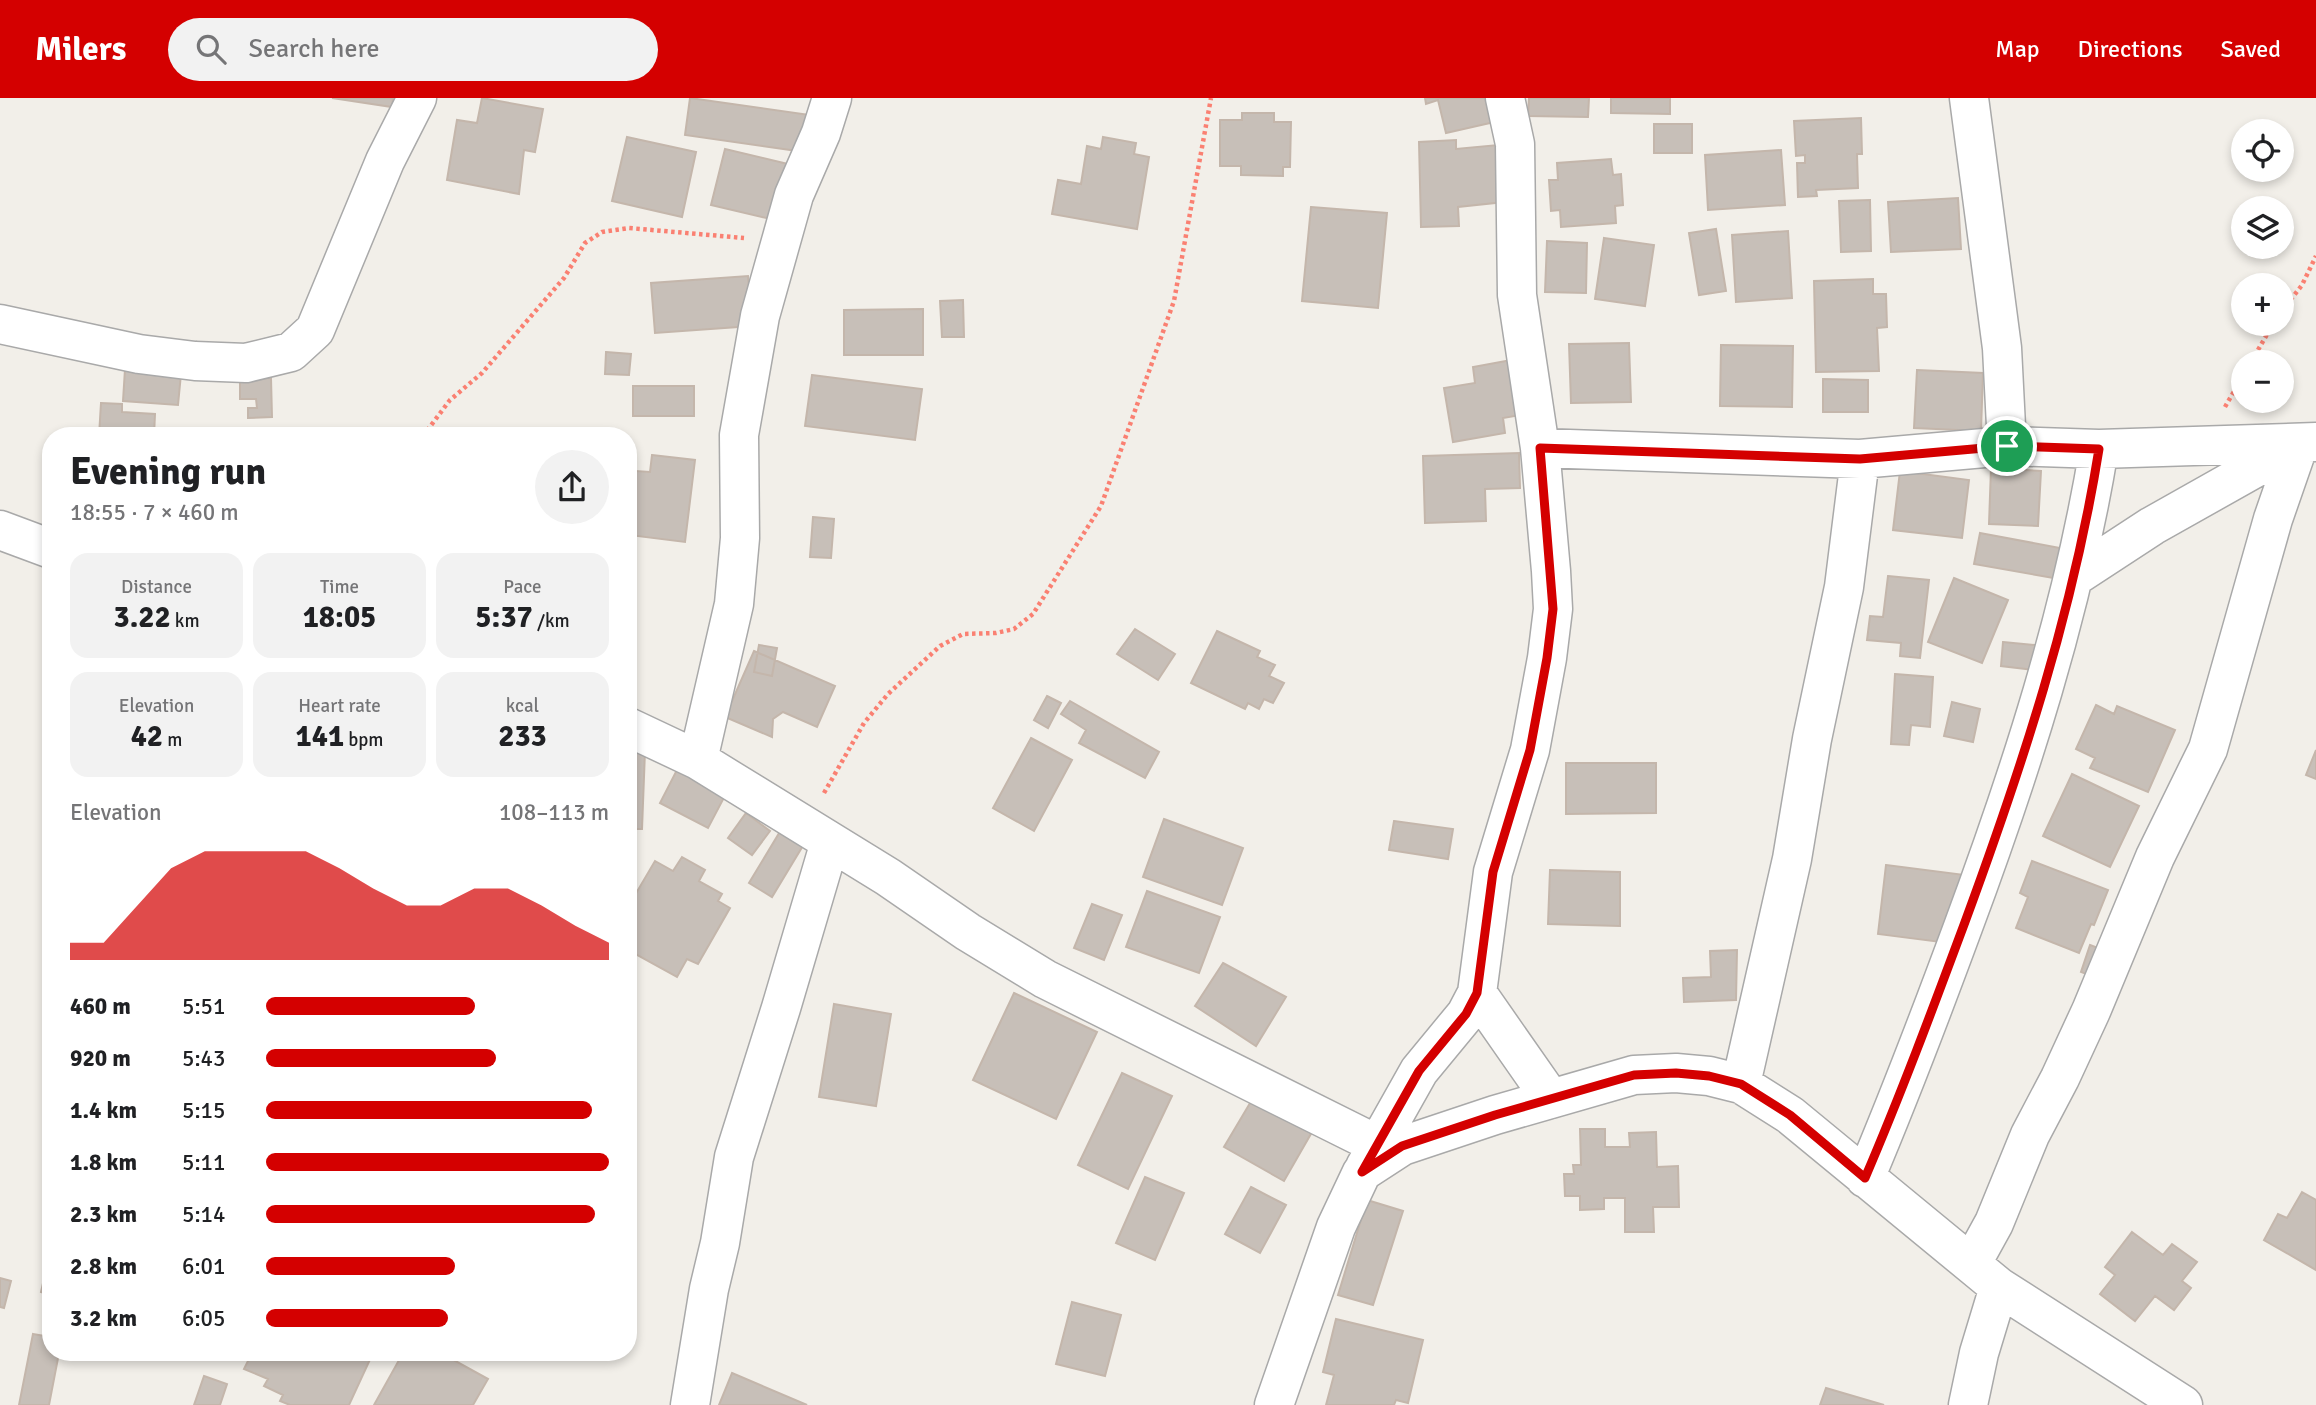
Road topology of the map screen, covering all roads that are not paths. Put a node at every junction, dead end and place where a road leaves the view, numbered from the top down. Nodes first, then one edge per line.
1 (417, 98) edge
2 (832, 98) edge
3 (1505, 98) edge
4 (1969, 98) edge
5 (0, 324) edge
6 (2307, 443) edge
7 (2007, 446) junction
8 (1540, 448) junction
9 (2099, 449) junction
10 (1860, 459) junction
11 (0, 530) edge
12 (42, 546) edge
13 (2074, 577) junction
14 (637, 731) edge
15 (698, 760) junction
16 (817, 835) junction
17 (1477, 993) junction
18 (1741, 1084) junction
19 (1551, 1099) junction
20 (1370, 1159) junction
21 (1865, 1178) junction
22 (1985, 1275) junction
23 (690, 1405) edge
24 (1274, 1405) edge
25 (1968, 1405) edge
26 (2183, 1405) edge

1 - 5 street
2 - 15 street
3 - 8 street
4 - 7 street
6 - 9 street
6 - 13 street
6 - 22 street
7 - 9 street
7 - 10 street
8 - 10 street
8 - 17 street
9 - 13 street
10 - 18 street
11 - 12 street
13 - 21 street
14 - 15 street
15 - 16 street
16 - 20 street
16 - 23 street
17 - 19 street
17 - 20 street
18 - 19 street
18 - 21 street
19 - 20 street
20 - 24 street
21 - 22 street
22 - 25 street
22 - 26 street

